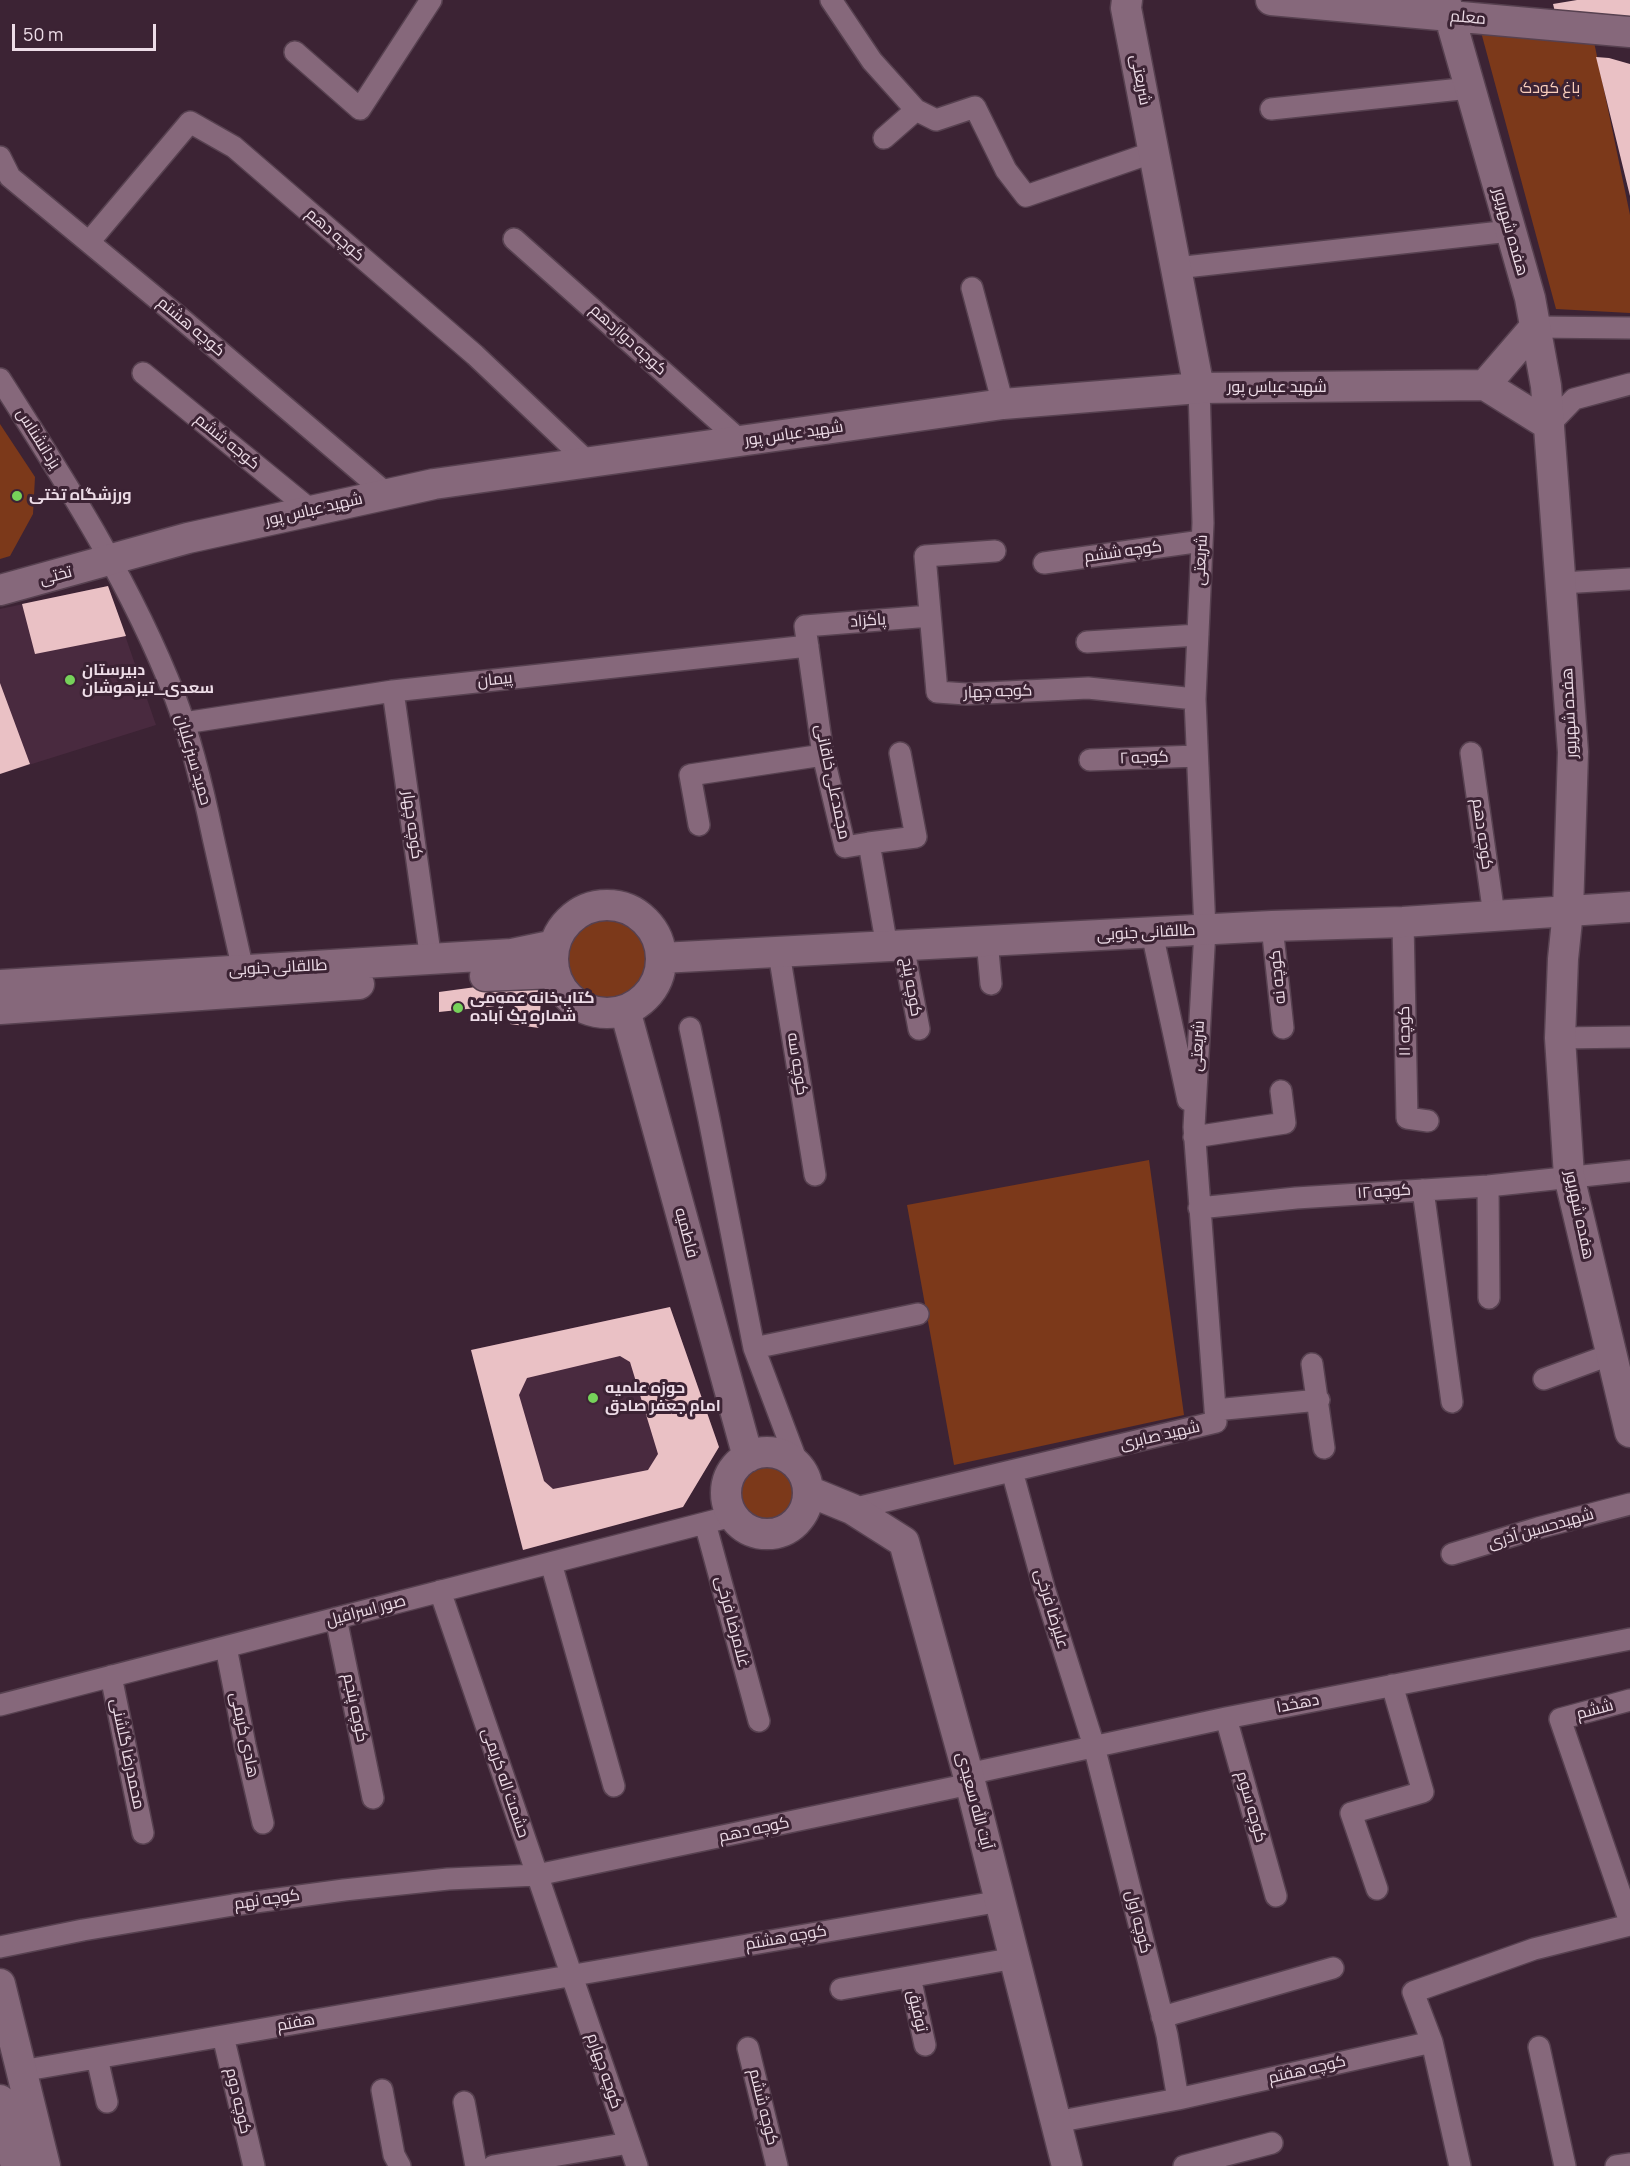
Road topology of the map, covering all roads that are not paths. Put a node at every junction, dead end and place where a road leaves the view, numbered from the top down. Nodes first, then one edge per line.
1 (431, 0) edge
2 (831, 0) edge
3 (1127, 0) edge
4 (1271, 0) edge
5 (1448, 9) edge
6 (1630, 32) edge
7 (295, 52) dead end
8 (1470, 88) junction
9 (916, 110) junction
10 (1271, 110) dead end
11 (884, 138) dead end
12 (1154, 152) junction
13 (0, 157) edge
14 (1510, 231) junction
15 (514, 239) dead end
16 (89, 242) junction
17 (1176, 268) junction
18 (972, 288) dead end
19 (1535, 327) junction
20 (1630, 328) edge
21 (143, 373) dead end
22 (0, 379) edge
23 (1630, 384) edge
24 (1485, 385) junction
25 (1199, 387) junction
26 (1003, 404) junction
27 (1549, 425) junction
28 (742, 442) junction
29 (589, 463) junction
30 (387, 494) junction
31 (312, 511) junction
32 (1202, 541) junction
33 (995, 551) dead end
34 (112, 561) junction
35 (1044, 563) dead end
36 (1630, 579) edge
37 (1561, 583) junction
38 (0, 590) edge
39 (930, 616) junction
40 (1198, 635) junction
41 (807, 636) junction
42 (1087, 642) dead end
43 (393, 691) junction
44 (1195, 699) junction
45 (184, 723) junction
46 (900, 753) dead end
47 (1471, 753) dead end
48 (823, 755) junction
49 (1197, 756) junction
50 (1090, 760) dead end
51 (699, 825) dead end
52 (869, 843) junction
53 (1630, 907) edge
54 (1569, 911) junction
55 (1494, 915) junction
56 (1403, 922) junction
57 (1272, 926) junction
58 (1205, 930) junction
59 (1152, 933) junction
60 (987, 940) junction
61 (895, 946) junction
62 (779, 953) junction
63 (661, 958) junction
64 (555, 959) junction
65 (431, 960) junction
66 (243, 970) junction
67 (991, 984) dead end
68 (0, 985) edge
69 (0, 1009) edge
70 (625, 1010) junction
71 (690, 1028) dead end
72 (1283, 1028) dead end
73 (919, 1029) dead end
74 (1630, 1037) edge
75 (1560, 1038) junction
76 (1281, 1091) dead end
77 (1428, 1121) dead end
78 (1194, 1132) junction
79 (1630, 1171) edge
80 (815, 1175) dead end
81 (1569, 1176) junction
82 (1488, 1186) junction
83 (1423, 1190) junction
84 (1199, 1208) junction
85 (1489, 1298) dead end
86 (918, 1314) dead end
87 (754, 1348) junction
88 (1612, 1354) junction
89 (1312, 1364) dead end
90 (1544, 1379) dead end
91 (1319, 1400) junction
92 (1452, 1402) dead end
93 (1215, 1410) junction
94 (1630, 1432) edge
95 (1324, 1448) dead end
96 (748, 1457) junction
97 (1012, 1471) junction
98 (804, 1480) junction
99 (1630, 1504) edge
100 (852, 1509) junction
101 (719, 1519) junction
102 (1452, 1554) dead end
103 (551, 1563) junction
104 (440, 1592) junction
105 (336, 1618) junction
106 (1630, 1639) edge
107 (226, 1647) junction
108 (111, 1676) junction
109 (1392, 1685) junction
110 (1630, 1700) edge
111 (0, 1705) edge
112 (1226, 1718) junction
113 (759, 1721) dead end
114 (1094, 1746) junction
115 (969, 1779) junction
116 (614, 1786) dead end
117 (373, 1798) dead end
118 (263, 1823) dead end
119 (143, 1833) dead end
120 (537, 1875) junction
121 (1377, 1889) dead end
122 (1276, 1896) dead end
123 (1001, 1901) junction
124 (1630, 1924) edge
125 (0, 1947) edge
126 (1015, 1958) junction
127 (1333, 1968) dead end
128 (571, 1975) junction
129 (910, 1977) junction
130 (0, 1984) edge
131 (841, 1989) dead end
132 (1162, 2017) junction
133 (223, 2036) junction
134 (1432, 2042) junction
135 (925, 2044) dead end
136 (1539, 2047) dead end
137 (748, 2048) dead end
138 (97, 2058) junction
139 (21, 2071) junction
140 (382, 2090) dead end
141 (1178, 2099) junction
142 (0, 2100) edge
143 (107, 2102) dead end
144 (464, 2102) dead end
145 (1056, 2122) junction
146 (629, 2143) junction
147 (1272, 2143) dead end
148 (1630, 2164) edge
149 (16, 2166) edge
150 (45, 2166) edge
151 (254, 2166) edge
152 (400, 2166) edge
153 (476, 2166) edge
154 (493, 2166) edge
155 (637, 2166) edge
156 (777, 2166) edge
157 (1067, 2166) edge
158 (1184, 2166) edge
159 (1460, 2166) edge
160 (1565, 2166) edge
161 (1616, 2166) edge

1 - 7 street
2 - 9 street
3 - 12 main road, شریعتی
4 - 5 main road, معلم
5 - 6 main road, معلم
5 - 8 main road, هفده شهریور
8 - 10 street
8 - 14 main road, هفده شهریور
9 - 11 street
9 - 12 street
12 - 17 main road, شریعتی
13 - 16 street, کوچه هشتم
14 - 17 street
14 - 19 main road, هفده شهریور
15 - 28 street, کوچه دوازدهم
16 - 29 street, کوچه دهم
16 - 30 street, کوچه هشتم
17 - 25 main road, شریعتی
18 - 26 street
19 - 20 street
19 - 24 main road
19 - 27 main road, هفده شهریور
21 - 31 street, کوجه ششم
22 - 34 street, یزدانشناس
23 - 27 street
24 - 25 main road, شهید عباس پور
24 - 27 main road
25 - 26 main road, شهید عباس پور
25 - 32 street, شریعتی
26 - 28 main road, شهید عباس پور
27 - 37 main road, هفده شهریور
28 - 29 main road, شهید عباس پور
29 - 30 main road, شهید عباس پور
30 - 31 main road, شهید عباس پور
31 - 34 main road, شهید عباس پور
32 - 35 street, کوچه ششم
32 - 40 street, شریعتی
33 - 39 street, کوجه چهار
34 - 38 main road, تختی
34 - 45 street, حمید سبزعلیان
36 - 37 street
37 - 54 main road, هفده شهریور
39 - 41 street, پاکزاد
39 - 44 street, کوجه چهار
40 - 42 street
40 - 44 street, شریعتی
41 - 43 street, پیمان
41 - 48 street, مجمدعلی خاقانی
43 - 45 street, پیمان
43 - 65 street, کوچه چهار
44 - 49 street, شریعتی
45 - 66 street, حمید سبزعلیان
46 - 52 street
47 - 55 street, کوچه دهم
48 - 51 street
48 - 52 street, مجمدعلی خاقانی
49 - 50 street, کوجه ۲
49 - 58 street, شریعتی
52 - 61 street, مجمدعلی خاقانی
53 - 54 main road, طالقانی جنوبی
54 - 55 main road, طالقانی جنوبی
54 - 75 main road, هفده شهریور
55 - 56 main road, طالقانی جنوبی
56 - 57 main road, طالقانی جنوبی
56 - 77 street, کوچه ۱۱
57 - 58 main road, طالقانی جنوبی
57 - 72 street, کوچه نه
58 - 59 main road, طالقانی جنوبی
58 - 78 street, شریعتی
59 - 60 main road, طالقانی جنوبی
59 - 78 street
60 - 61 main road, طالقانی جنوبی
60 - 67 street
61 - 62 main road, طالقانی جنوبی
61 - 73 street, کوچه پنج
62 - 63 main road, طالقانی جنوبی
62 - 80 street, کوچه سه
63 - 64 main road
63 - 70 main road
64 - 65 main road, طالقانی جنوبی
64 - 69 main road, طالقانی جنوبی
64 - 70 main road
65 - 66 main road, طالقانی جنوبی
66 - 68 main road, طالقانی جنوبی
70 - 96 main road, فاطمیه
71 - 87 street
74 - 75 street
75 - 81 main road, هفده شهریور
76 - 78 street
78 - 84 street, شهید صابری
79 - 81 street, کوچه ۱۲
81 - 82 street, کوچه ۱۲
81 - 88 main road, هفده شهریور
82 - 83 street, کوچه ۱۲
82 - 85 street
83 - 84 street, کوچه ۱۲
83 - 92 street
84 - 93 street, شهید صابری
86 - 87 street
87 - 98 street
88 - 90 street
88 - 94 main road, هفده شهریور
89 - 91 street
91 - 93 street
91 - 95 street
93 - 97 street, شهید صابری
96 - 98 main road
96 - 101 main road
97 - 100 street, شهید صابری
97 - 114 street, علیرضا فرخی
98 - 100 main road, آیت الله سعیدی
98 - 101 main road
99 - 102 street, شهیدحسین آذری
100 - 115 main road, آیت الله سعیدی
101 - 103 street, صور اسرافیل
101 - 113 street, غلامرضا فرخی
103 - 104 street, صور اسرافیل
103 - 116 street
104 - 105 street, صور اسرافیل
104 - 120 street, حشمت اله کریمی
105 - 107 street, صور اسرافیل
105 - 117 street, کوچه پنجم
106 - 109 street, دهخدا
107 - 108 street, صور اسرافیل
107 - 118 street, هادی کریمی
108 - 111 street, صور اسرافیل
108 - 119 street, محمدرضا گلشنی
109 - 112 street, دهخدا
109 - 121 street
110 - 124 street, ششم
112 - 114 street, دهخدا
112 - 122 street, کوچه سوم
114 - 115 street, دهخدا
114 - 132 street, کوچه اول
115 - 120 street, کوچه دهم
115 - 123 main road, آیت الله سعیدی
120 - 125 street, کوچه نهم
120 - 128 street, حشمت اله کریمی
123 - 126 main road, آیت الله سعیدی
123 - 128 street, کوچه هشتم
124 - 134 street
126 - 129 street
126 - 145 main road, آیت الله سعیدی
127 - 132 street
128 - 133 street, هفتم
128 - 146 street, کوچه چهارم
129 - 131 street
129 - 135 street, توفیق
130 - 139 main road
132 - 141 street, کوچه اول
133 - 138 street, هفتم
133 - 151 street, کوچه دوم
134 - 141 street, کوچه هفتم
134 - 159 street
136 - 160 street
137 - 156 street, کوچه ششم
138 - 139 street, هفتم
138 - 143 street
139 - 150 main road
140 - 152 street
141 - 145 street, کوچه هفتم
142 - 149 main road
144 - 153 street
145 - 157 main road, آیت الله سعیدی
146 - 154 street
146 - 155 street, کوچه چهارم
147 - 158 street
148 - 161 street

